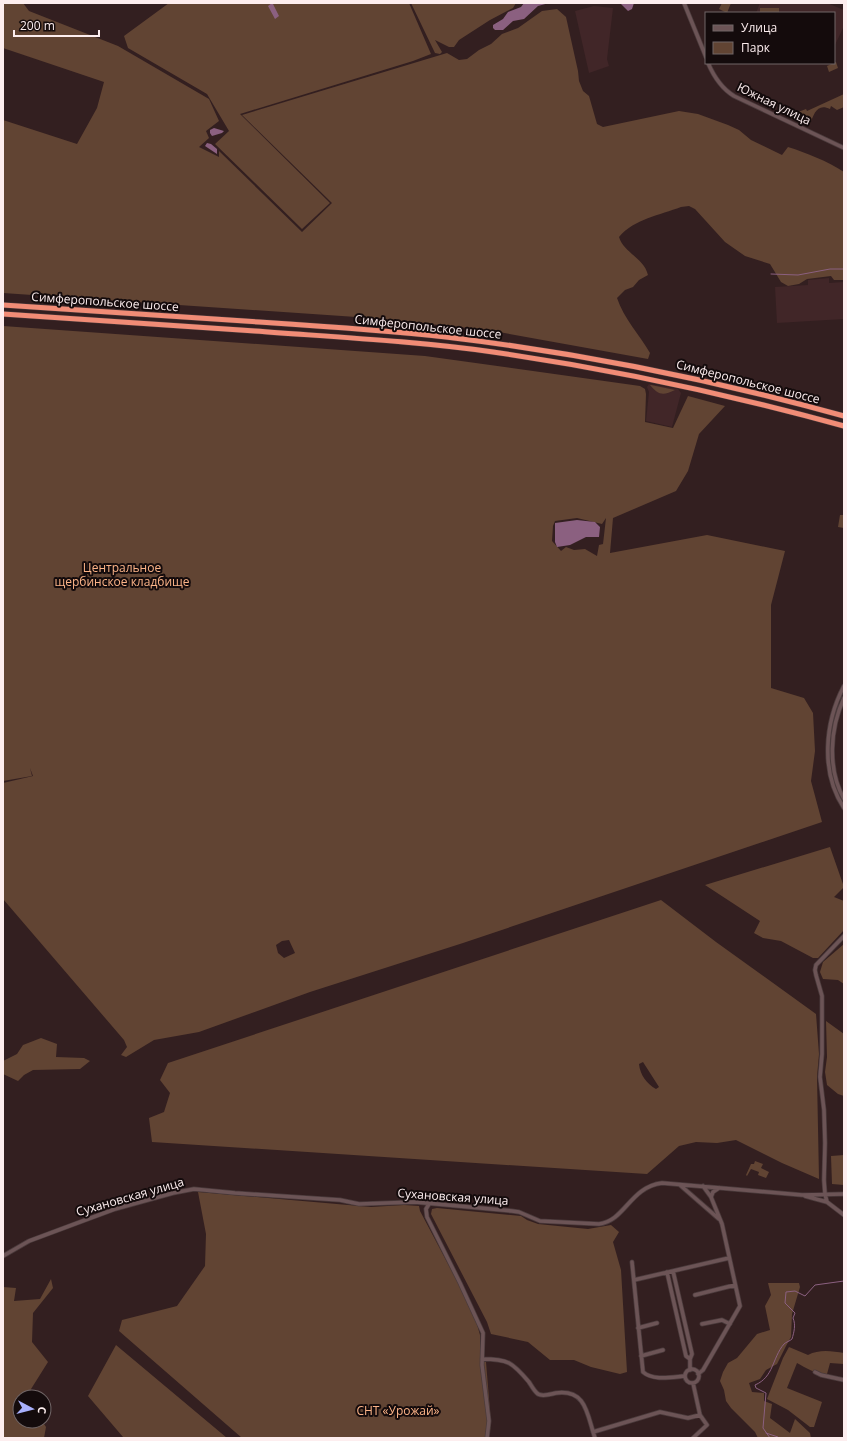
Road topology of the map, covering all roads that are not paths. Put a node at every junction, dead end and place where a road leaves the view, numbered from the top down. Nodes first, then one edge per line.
1 (684, 3) edge
2 (705, 55) edge
3 (708, 64) edge
4 (844, 148) edge
5 (3, 305) edge
6 (3, 314) edge
7 (844, 416) edge
8 (844, 426) edge
9 (844, 686) edge
10 (844, 698) edge
11 (844, 799) edge
12 (844, 808) edge
13 (844, 936) edge
14 (679, 1184) junction
15 (693, 1185) junction
16 (703, 1186) junction
17 (720, 1188) junction
18 (692, 1194) junction
19 (825, 1194) junction
20 (844, 1194) edge
21 (802, 1195) junction
22 (711, 1198) junction
23 (827, 1202) junction
24 (429, 1204) junction
25 (844, 1215) edge
26 (720, 1219) junction
27 (3, 1256) edge
28 (729, 1258) junction
29 (632, 1262) dead end
30 (673, 1271) junction
31 (667, 1272) junction
32 (634, 1280) junction
33 (736, 1285) junction
34 (695, 1295) dead end
35 (657, 1323) dead end
36 (702, 1324) dead end
37 (730, 1324) junction
38 (638, 1328) junction
39 (663, 1350) dead end
40 (641, 1356) junction
41 (482, 1359) junction
42 (690, 1359) junction
43 (690, 1370) junction
44 (815, 1372) dead end
45 (698, 1374) junction
46 (685, 1376) junction
47 (844, 1380) edge
48 (693, 1383) junction
49 (700, 1415) junction
50 (593, 1432) junction
51 (488, 1438) edge
52 (595, 1438) edge
53 (693, 1438) edge

1 - 2 street
3 - 4 street, Южная улица
5 - 7 highway, Симферопольское шоссе
6 - 8 highway, Симферопольское шоссе
9 - 12 street
10 - 11 street
13 - 19 street
14 - 15 street, Сухановская улица
14 - 18 street
14 - 24 street, Сухановская улица
15 - 16 street, Сухановская улица
15 - 18 street
16 - 17 street, Сухановская улица
16 - 22 street
17 - 21 street, Сухановская улица
17 - 22 street
18 - 26 street
19 - 20 street, Сухановская улица
19 - 21 street, Сухановская улица
19 - 23 street
21 - 23 street
22 - 26 street
23 - 25 street
24 - 27 street, Сухановская улица
24 - 41 street
26 - 28 street
28 - 30 street
28 - 33 street
29 - 32 street
30 - 31 street
30 - 42 street
31 - 32 street
31 - 42 street
32 - 38 street
33 - 34 street
33 - 37 street
35 - 38 street
36 - 37 street
37 - 45 street
38 - 40 street
39 - 40 street
40 - 46 street
41 - 50 street
41 - 51 street
42 - 43 street
43 - 45 street
43 - 46 street
44 - 47 street
45 - 48 street
46 - 48 street
48 - 49 street
49 - 50 street
49 - 53 street
50 - 52 street

